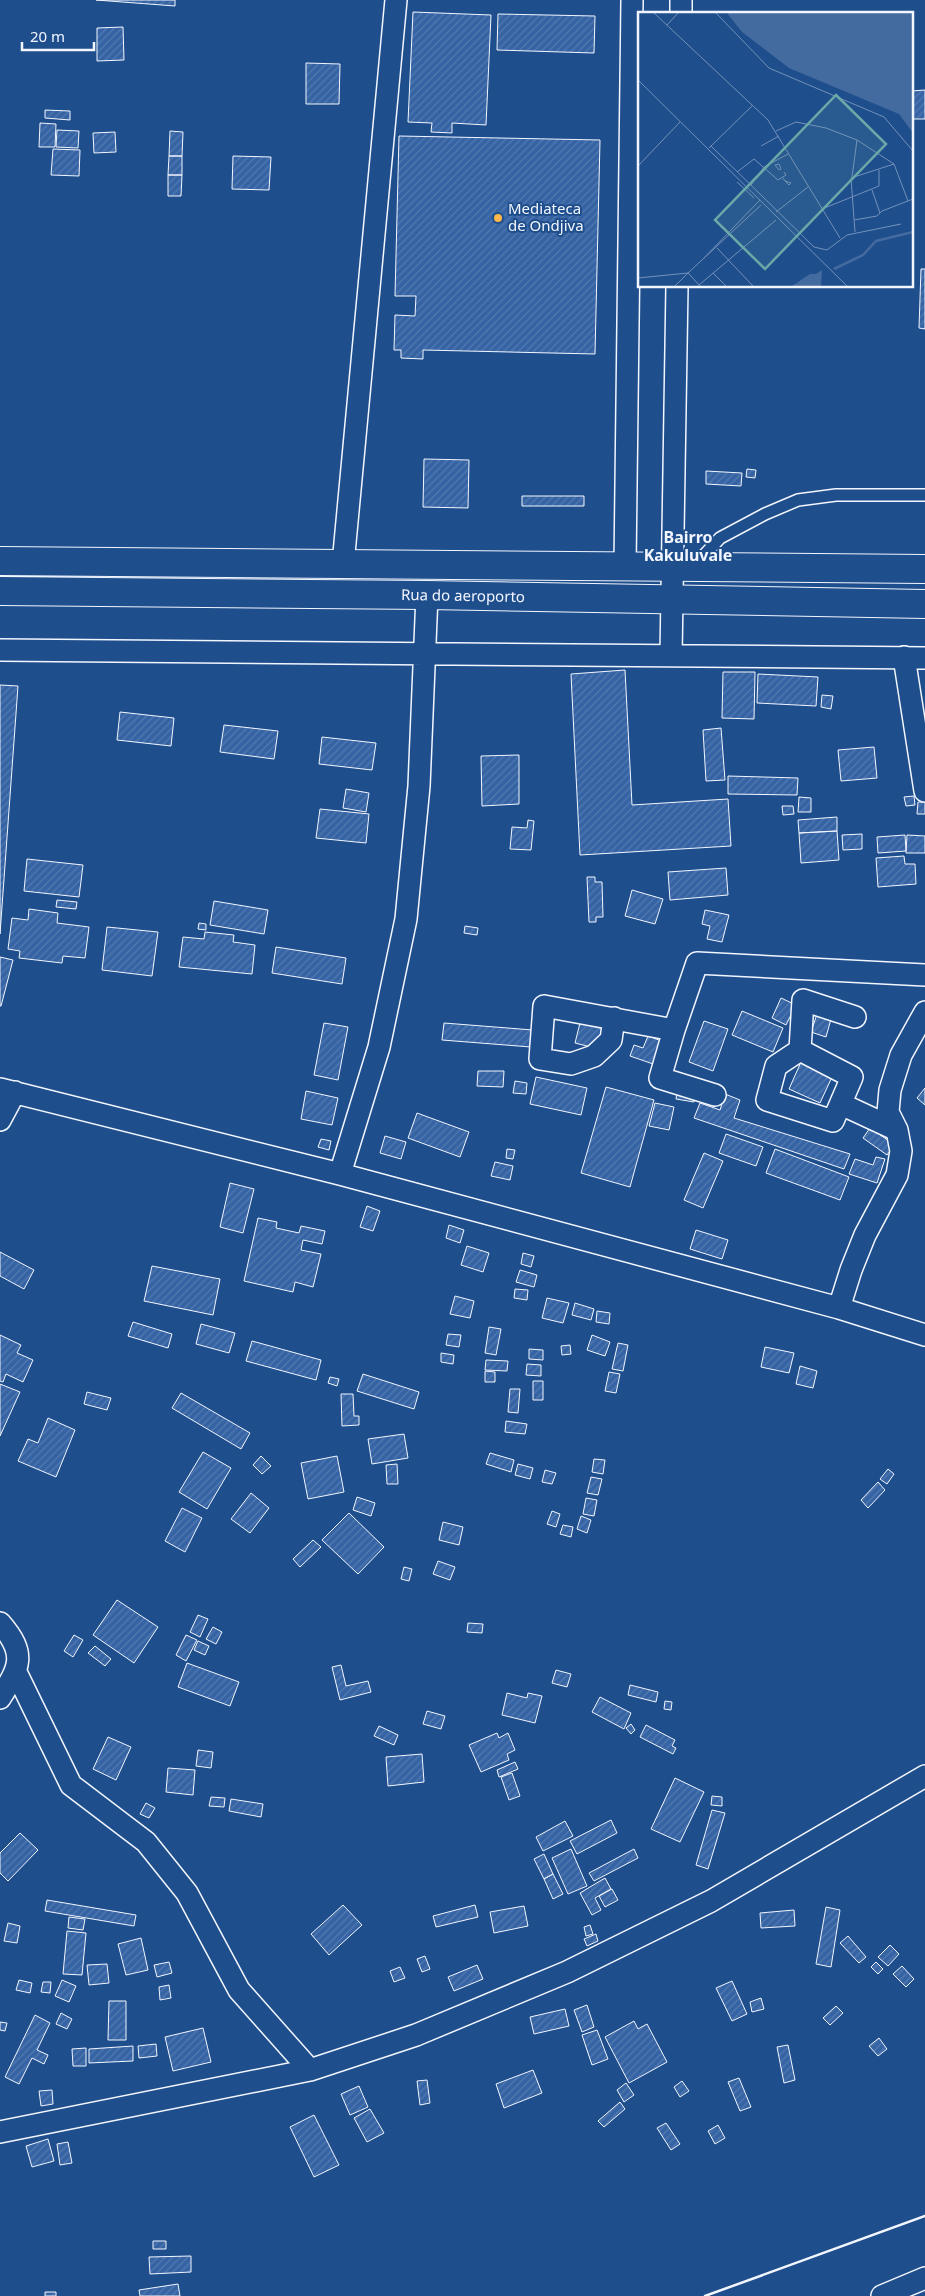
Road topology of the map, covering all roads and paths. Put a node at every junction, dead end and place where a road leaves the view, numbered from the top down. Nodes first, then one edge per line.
1 (396, 0) edge
2 (632, 0) edge
3 (677, 288) edge
4 (925, 495) edge
5 (0, 561) edge
6 (343, 564) junction
7 (625, 566) junction
8 (683, 567) junction
9 (925, 569) edge
10 (0, 590) edge
11 (427, 595) junction
12 (672, 599) junction
13 (925, 604) edge
14 (0, 650) edge
15 (423, 655) junction
16 (671, 656) junction
17 (915, 657) edge
18 (925, 791) edge
19 (925, 975) edge
20 (925, 1012) edge
21 (855, 1017) dead end
22 (614, 1018) dead end
23 (674, 1030) junction
24 (800, 1050) junction
25 (7, 1091) edge
26 (715, 1095) dead end
27 (841, 1104) junction
28 (0, 1120) edge
29 (897, 1130) junction
30 (340, 1174) junction
31 (839, 1308) junction
32 (925, 1335) edge
33 (0, 1624) edge
34 (16, 1672) junction
35 (0, 1698) edge
36 (925, 1776) edge
37 (310, 2070) junction
38 (0, 2132) edge
39 (925, 2278) edge
40 (882, 2296) edge

1 - 6 street
2 - 7 street
3 - 8 street
4 - 8 lane
5 - 6 main road, Rua do aeroporto
6 - 7 main road, Rua do aeroporto
7 - 8 main road, Rua do aeroporto
8 - 9 main road, Rua do aeroporto
8 - 12 street
10 - 11 main road, Rua do aeroporto
11 - 12 main road, Rua do aeroporto
11 - 15 street
12 - 13 main road, Rua do aeroporto
12 - 16 street
14 - 15 street
15 - 16 street
15 - 30 street
16 - 17 street
17 - 18 street
19 - 23 street
20 - 29 street
21 - 24 street
22 - 23 street
23 - 26 street
24 - 27 street
24 - 27 street
25 - 28 street
25 - 30 street
27 - 29 street
29 - 31 street
30 - 31 street
31 - 32 street
33 - 34 street
34 - 35 street
34 - 37 street
36 - 37 street
37 - 38 street
39 - 40 street

